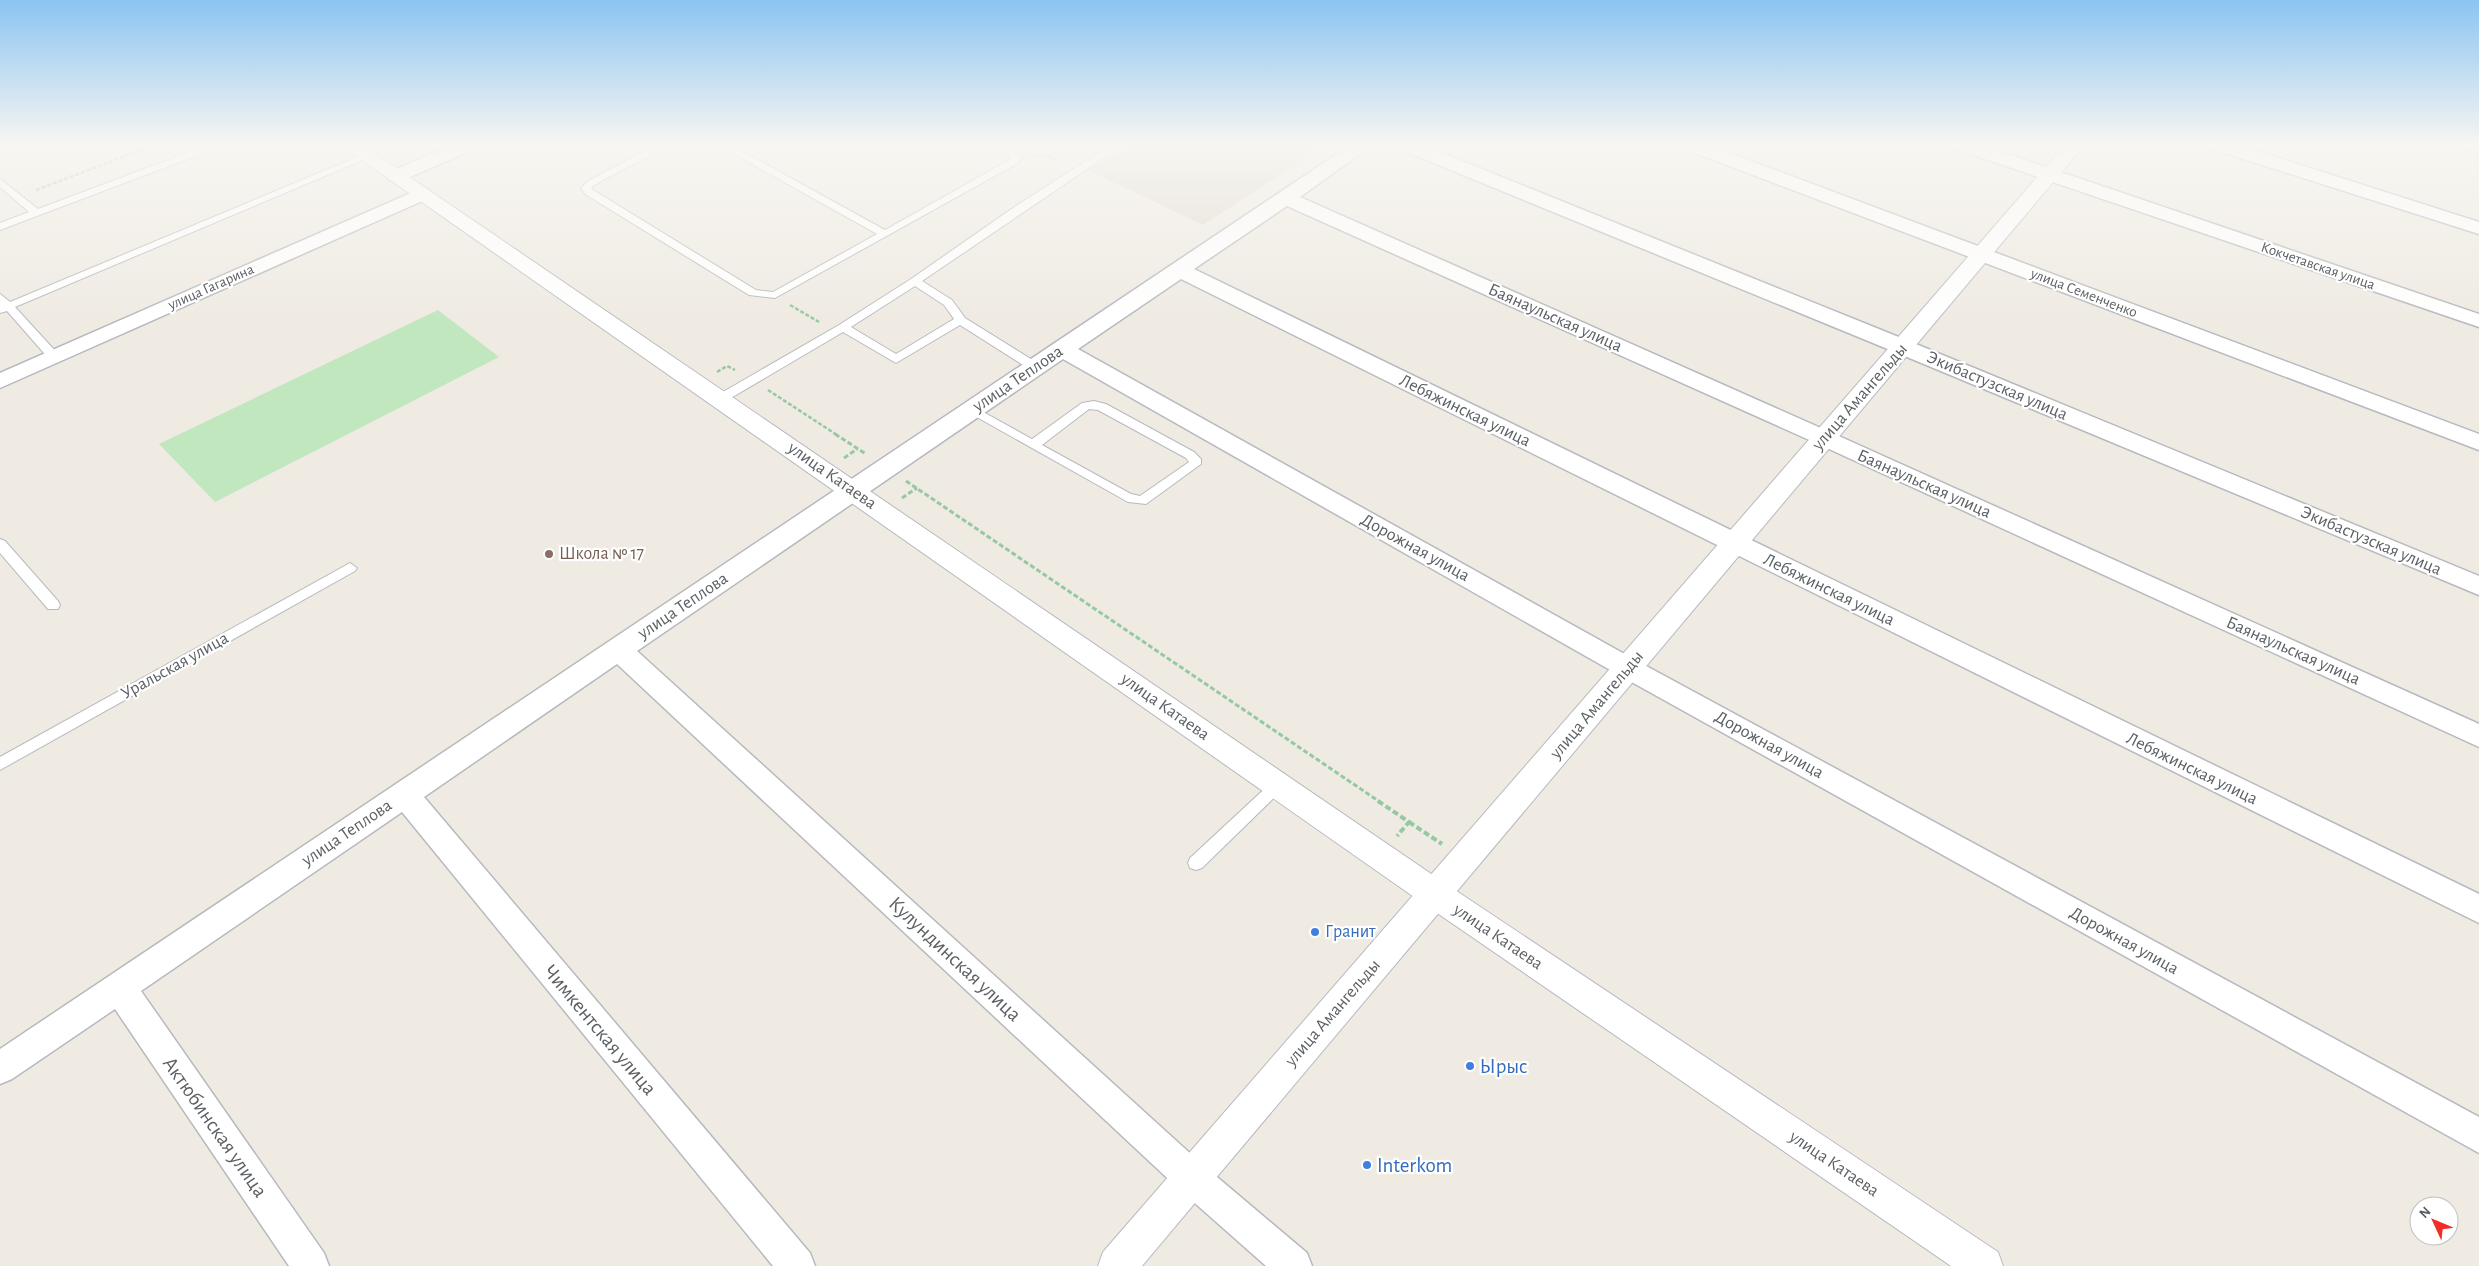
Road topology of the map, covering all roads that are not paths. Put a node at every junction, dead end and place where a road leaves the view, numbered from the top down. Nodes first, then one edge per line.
1 (25, 203) edge
2 (61, 203) edge
3 (254, 203) edge
4 (401, 203) edge
5 (435, 203) edge
6 (607, 203) edge
7 (829, 203) edge
8 (941, 203) edge
9 (1028, 203) edge
10 (1278, 203) edge
11 (1297, 203) edge
12 (1549, 203) edge
13 (1844, 203) edge
14 (2025, 203) edge
15 (2132, 203) edge
16 (2401, 203) edge
17 (36, 213) junction
18 (0, 227) edge
19 (2479, 228) edge
20 (885, 234) junction
21 (1982, 255) junction
22 (1179, 270) junction
23 (916, 281) junction
24 (0, 296) edge
25 (5, 308) edge
26 (960, 320) junction
27 (2479, 321) edge
28 (839, 329) junction
29 (1903, 347) junction
30 (1062, 349) junction
31 (54, 356) junction
32 (1035, 368) junction
33 (0, 381) edge
34 (720, 399) junction
35 (972, 410) junction
36 (1824, 438) junction
37 (2479, 442) edge
38 (1033, 445) junction
39 (853, 490) junction
40 (0, 544) edge
41 (1734, 544) junction
42 (350, 568) dead end
43 (2479, 586) edge
44 (53, 605) dead end
45 (618, 649) junction
46 (1628, 668) junction
47 (2479, 736) edge
48 (0, 764) edge
49 (1278, 785) junction
50 (404, 794) junction
51 (1196, 863) dead end
52 (1435, 894) junction
53 (2479, 909) edge
54 (119, 987) junction
55 (0, 1068) edge
56 (2479, 1136) edge
57 (1192, 1178) junction
58 (311, 1266) edge
59 (797, 1266) edge
60 (1117, 1266) edge
61 (1294, 1266) edge
62 (1984, 1266) edge

1 - 17 lane
2 - 17 lane
3 - 25 lane
4 - 31 street, улица Гагарина
5 - 34 street, улица Катаева
6 - 20 lane
7 - 20 lane
8 - 20 lane
9 - 23 lane
10 - 22 street, улица Теплова
11 - 36 street, Баянаульская улица
12 - 29 street, Экибастузская улица
13 - 21 street, улица Семенченко
14 - 21 street, улица Амангельды
15 - 27 street, Кокчетавская улица
16 - 19 street
17 - 18 lane
21 - 29 street, улица Амангельды
21 - 37 street, улица Семенченко
22 - 30 street, улица Теплова
22 - 41 street, Лебяжинская улица
23 - 26 lane
23 - 28 lane
24 - 25 lane
25 - 31 lane
26 - 28 lane
26 - 32 lane
28 - 34 lane
29 - 36 street, улица Амангельды
29 - 43 street, Экибастузская улица
30 - 32 street, улица Теплова
30 - 46 street, Дорожная улица
31 - 33 street, улица Гагарина
32 - 35 street, улица Теплова
34 - 39 street, улица Катаева
35 - 38 lane
35 - 39 street, улица Теплова
36 - 41 street, улица Амангельды
36 - 47 street, Баянаульская улица
38 - 38 lane
39 - 45 street, улица Теплова
39 - 49 street, улица Катаева
40 - 44 lane
41 - 46 street, улица Амангельды
41 - 53 street, Лебяжинская улица
42 - 48 lane, Уральская улица
45 - 50 street, улица Теплова
45 - 57 street, Кулундинская улица
46 - 52 street, улица Амангельды
46 - 56 street, Дорожная улица
49 - 51 lane
49 - 52 street, улица Катаева
50 - 54 street, улица Теплова
50 - 59 street, Чимкентская улица
52 - 57 street, улица Амангельды
52 - 62 street, улица Катаева
54 - 55 street, улица Теплова
54 - 58 street, Актюбинская улица
57 - 60 street, улица Амангельды
57 - 61 street, Кулундинская улица

